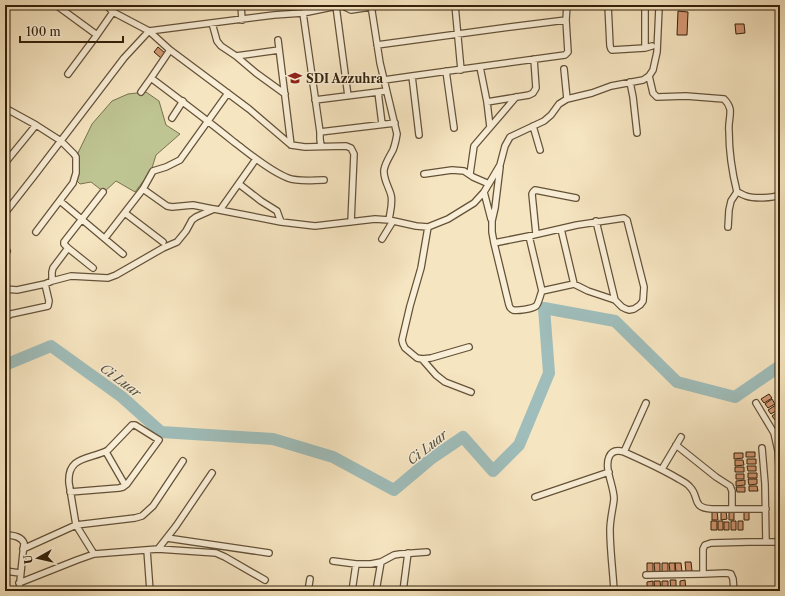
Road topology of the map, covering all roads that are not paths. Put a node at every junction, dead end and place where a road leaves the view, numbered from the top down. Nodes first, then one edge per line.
1 (56, 5) edge
2 (106, 5) edge
3 (242, 5) edge
4 (339, 5) edge
5 (384, 5) edge
6 (455, 5) edge
7 (567, 5) edge
8 (608, 5) edge
9 (645, 5) edge
10 (661, 5) edge
11 (371, 6) edge
12 (113, 12) junction
13 (303, 12) junction
14 (242, 20) junction
15 (566, 20) junction
16 (212, 23) junction
17 (148, 31) junction
18 (457, 34) junction
19 (97, 35) junction
20 (278, 40) dead end
21 (376, 42) junction
22 (652, 46) dead end
23 (645, 48) junction
24 (170, 50) junction
25 (279, 50) junction
26 (236, 56) junction
27 (534, 59) junction
28 (480, 67) junction
29 (564, 69) dead end
30 (461, 70) junction
31 (446, 71) junction
32 (68, 74) dead end
33 (412, 76) junction
34 (649, 76) junction
35 (151, 78) junction
36 (384, 80) junction
37 (630, 82) junction
38 (386, 91) junction
39 (141, 92) dead end
40 (378, 92) junction
41 (228, 94) junction
42 (285, 94) junction
43 (348, 96) junction
44 (516, 97) junction
45 (567, 99) junction
46 (315, 100) junction
47 (183, 101) junction
48 (487, 102) junction
49 (6, 111) edge
50 (172, 118) dead end
51 (207, 121) junction
52 (395, 123) junction
53 (382, 124) junction
54 (36, 125) junction
55 (533, 126) junction
56 (490, 127) junction
57 (454, 128) dead end
58 (320, 132) junction
59 (637, 133) dead end
60 (419, 135) dead end
61 (61, 141) junction
62 (291, 145) junction
63 (321, 146) junction
64 (540, 150) dead end
65 (256, 159) junction
66 (5, 163) edge
67 (500, 165) junction
68 (424, 174) dead end
69 (470, 174) junction
70 (324, 180) dead end
71 (239, 184) junction
72 (489, 184) junction
73 (144, 189) junction
74 (103, 192) dead end
75 (484, 192) junction
76 (737, 192) junction
77 (780, 195) edge
78 (576, 198) dead end
79 (60, 201) junction
80 (214, 209) junction
81 (220, 210) junction
82 (5, 213) edge
83 (125, 213) junction
84 (82, 219) junction
85 (391, 221) junction
86 (492, 221) junction
87 (596, 221) junction
88 (281, 222) junction
89 (351, 222) junction
90 (428, 227) junction
91 (728, 227) dead end
92 (562, 229) junction
93 (36, 232) dead end
94 (536, 234) junction
95 (529, 236) junction
96 (105, 238) junction
97 (382, 239) dead end
98 (163, 242) dead end
99 (494, 242) junction
100 (68, 248) junction
101 (123, 254) dead end
102 (93, 268) dead end
103 (52, 281) junction
104 (45, 284) junction
105 (574, 284) junction
106 (5, 290) edge
107 (542, 291) junction
108 (615, 300) junction
109 (5, 318) edge
110 (469, 347) dead end
111 (422, 359) junction
112 (471, 392) dead end
113 (646, 403) dead end
114 (756, 403) dead end
115 (681, 437) dead end
116 (676, 445) junction
117 (762, 448) dead end
118 (106, 452) junction
119 (624, 452) junction
120 (183, 461) dead end
121 (662, 470) junction
122 (609, 472) junction
123 (212, 473) dead end
124 (780, 482) edge
125 (125, 485) junction
126 (70, 492) junction
127 (534, 497) dead end
128 (732, 509) junction
129 (766, 509) junction
130 (76, 525) junction
131 (5, 535) edge
132 (167, 538) junction
133 (766, 542) junction
134 (780, 542) edge
135 (23, 549) junction
136 (158, 549) junction
137 (147, 550) junction
138 (408, 552) junction
139 (427, 552) dead end
140 (269, 553) dead end
141 (94, 554) junction
142 (332, 561) dead end
143 (381, 562) junction
144 (356, 564) junction
145 (5, 571) edge
146 (20, 574) junction
147 (704, 574) junction
148 (646, 575) dead end
149 (310, 579) dead end
150 (265, 580) dead end
151 (19, 583) junction
152 (19, 591) edge
153 (150, 591) edge
154 (308, 591) edge
155 (352, 591) edge
156 (376, 591) edge
157 (403, 591) edge
158 (614, 591) edge
159 (734, 591) edge

1 - 19 street
2 - 12 street
3 - 14 street
4 - 11 street
4 - 13 street
4 - 43 street
5 - 11 street
6 - 18 street
7 - 15 street
8 - 23 street
9 - 23 street
10 - 34 street
11 - 21 street
12 - 17 street
12 - 19 street
13 - 14 street
13 - 46 street
14 - 16 street
15 - 18 street
15 - 27 street
16 - 17 street
16 - 26 street
17 - 24 street
17 - 61 street
18 - 21 street
18 - 30 street
19 - 32 street
20 - 25 street
21 - 36 street
22 - 23 street
24 - 35 street
24 - 41 street
25 - 26 street
25 - 42 street
26 - 42 street
27 - 28 street
27 - 44 street
28 - 30 street
28 - 48 street
29 - 45 street
30 - 31 street
31 - 33 street
31 - 57 street
33 - 36 street
33 - 60 street
34 - 37 street
34 - 76 street
35 - 39 street
35 - 47 street
36 - 38 street
37 - 45 street
37 - 59 street
38 - 40 street
38 - 52 street
40 - 43 street
40 - 53 street
41 - 51 street
41 - 62 street
42 - 62 street
43 - 46 street
44 - 48 street
44 - 56 street
45 - 55 street
46 - 58 street
47 - 50 street
47 - 51 street
48 - 56 street
49 - 54 street
51 - 65 street
51 - 73 street
52 - 53 street
52 - 85 street
53 - 58 street
54 - 61 street
54 - 66 street
55 - 64 street
55 - 67 street
56 - 69 street
58 - 63 street
61 - 79 street
61 - 82 street
62 - 63 street
63 - 89 street
65 - 70 street
65 - 71 street
67 - 72 street
67 - 86 street
68 - 69 street
69 - 72 street
71 - 81 street
71 - 88 street
72 - 75 street
73 - 80 street
73 - 83 street
74 - 84 street
75 - 86 street
75 - 90 street
76 - 77 street
76 - 91 street
78 - 94 street
79 - 84 street
79 - 93 street
80 - 81 street
80 - 103 street
81 - 88 street
83 - 96 street
83 - 98 street
84 - 96 street
84 - 100 street
85 - 89 street
85 - 90 street
85 - 97 street
86 - 99 street
87 - 92 street
87 - 108 street
87 - 108 street
88 - 89 street
90 - 111 street
92 - 94 street
92 - 105 street
94 - 95 street
95 - 99 street
95 - 107 street
96 - 101 street
99 - 107 street
100 - 102 street
100 - 103 street
103 - 104 street
104 - 106 street
104 - 109 street
105 - 107 street
105 - 108 street
110 - 111 street
111 - 112 street
113 - 119 street
114 - 124 street
115 - 116 street
116 - 121 street
116 - 128 street
117 - 129 street
118 - 125 street
118 - 125 street
118 - 126 street
119 - 121 street
119 - 122 street
120 - 130 street
121 - 128 street
122 - 127 street
122 - 158 street
123 - 132 street
125 - 126 street
126 - 130 street
128 - 129 street
129 - 133 street
130 - 135 street
130 - 141 street
131 - 135 street
132 - 136 street
132 - 140 street
133 - 134 street
133 - 147 street
135 - 146 street
136 - 137 street
136 - 150 street
137 - 141 street
137 - 153 street
138 - 139 street
138 - 143 street
138 - 157 street
141 - 151 street
142 - 144 street
143 - 144 street
143 - 156 street
144 - 155 street
145 - 146 street
146 - 151 street
147 - 148 street
147 - 159 street
149 - 154 street
151 - 152 street

